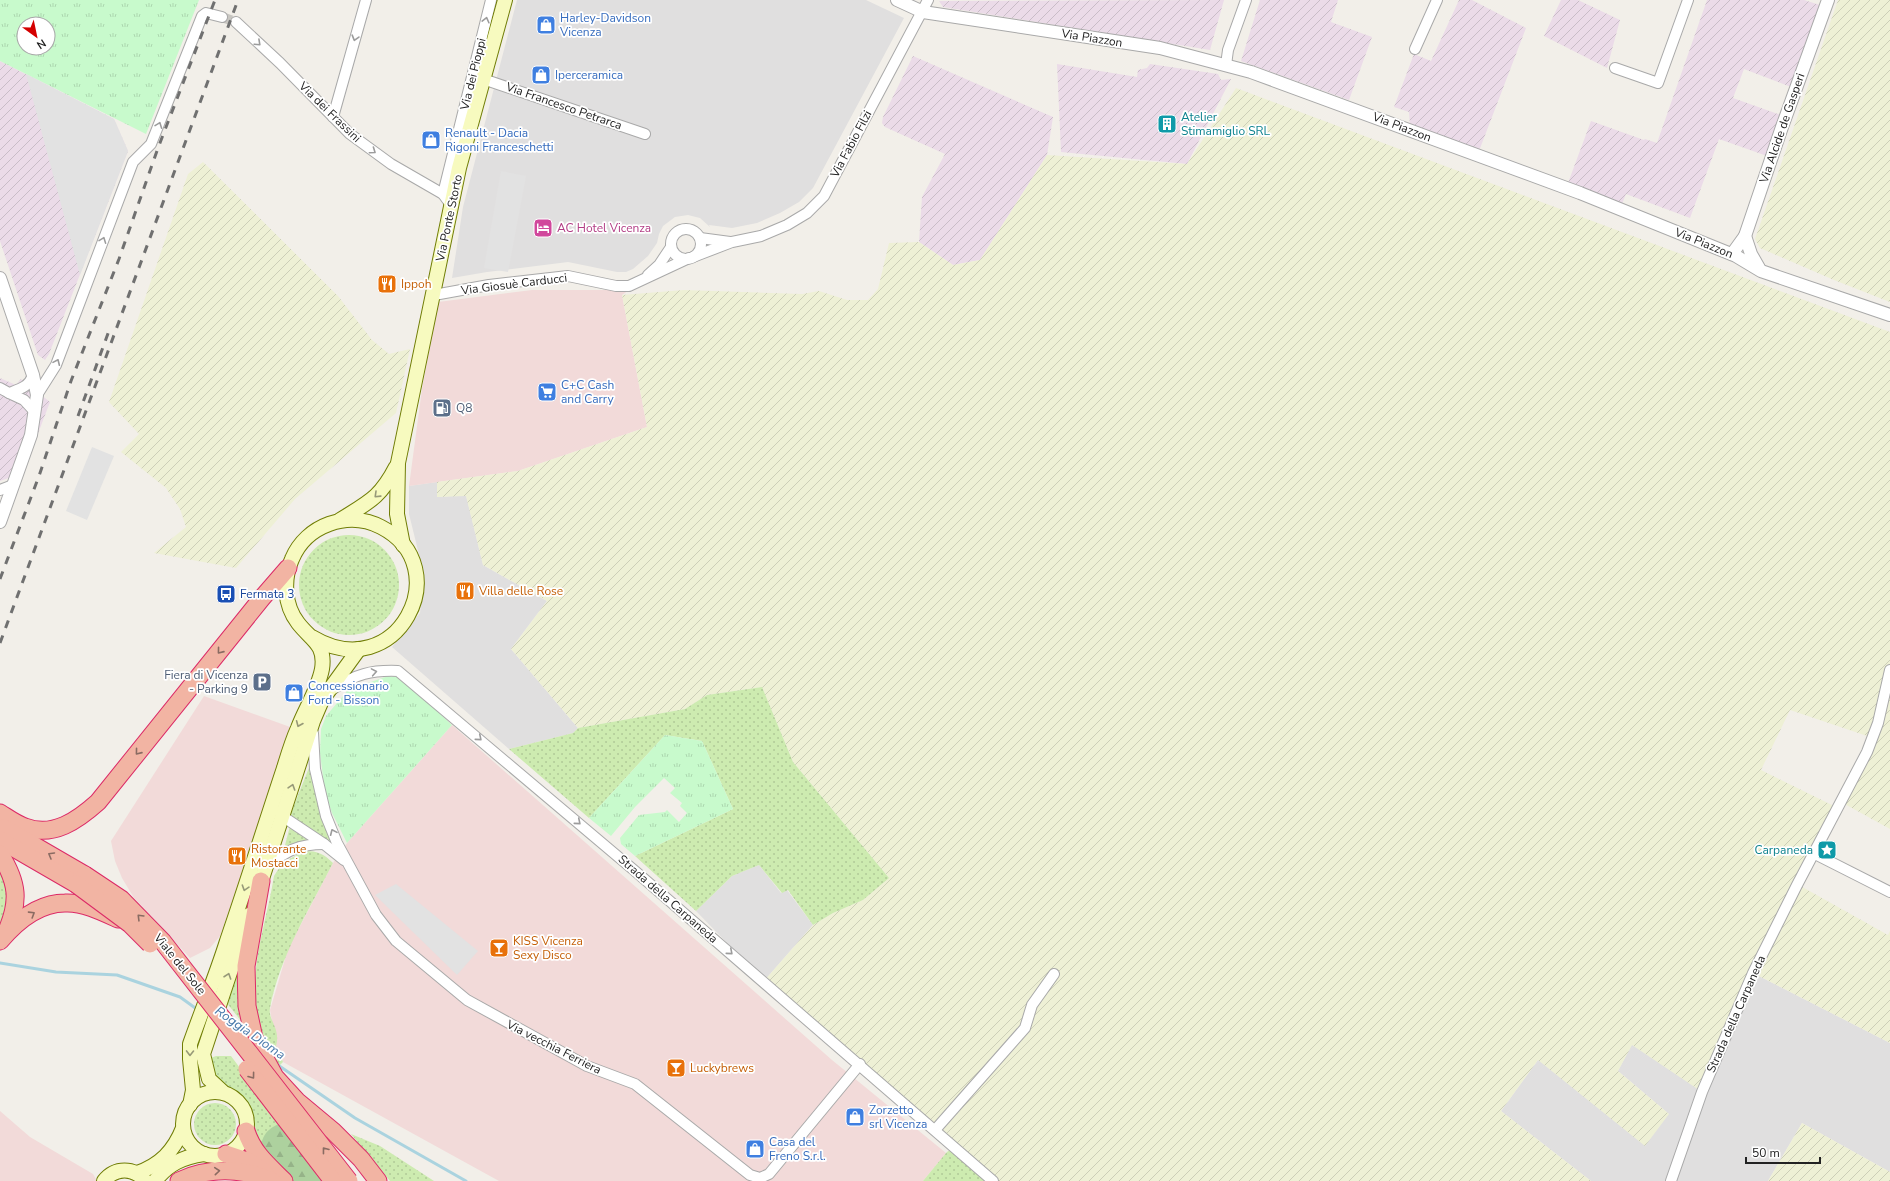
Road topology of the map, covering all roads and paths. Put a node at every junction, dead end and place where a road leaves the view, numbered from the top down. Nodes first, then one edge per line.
1 (366, 0) edge
2 (491, 0) edge
3 (505, 0) edge
4 (897, 0) edge
5 (928, 0) edge
6 (1246, 0) edge
7 (1437, 0) edge
8 (1688, 0) edge
9 (1828, 0) edge
10 (923, 12) junction
11 (222, 17) tunnel mouth
12 (236, 22) tunnel mouth
13 (1415, 49) dead end
14 (1226, 65) junction
15 (1615, 68) dead end
16 (483, 79) junction
17 (333, 117) junction
18 (645, 134) dead end
19 (447, 199) junction
20 (1745, 236) junction
21 (700, 238) junction
22 (732, 242) junction
23 (672, 247) junction
24 (1732, 254) junction
25 (691, 258) junction
26 (1760, 271) junction
27 (0, 278) edge
28 (641, 282) junction
29 (434, 295) junction
30 (1890, 315) edge
31 (33, 375) junction
32 (0, 388) edge
33 (9, 393) junction
34 (37, 395) junction
35 (35, 412) junction
36 (398, 463) junction
37 (13, 485) junction
38 (0, 490) edge
39 (1, 519) edge
40 (338, 521) junction
41 (403, 545) junction
42 (288, 568) junction
43 (312, 637) junction
44 (359, 649) junction
45 (1890, 670) edge
46 (326, 693) junction
47 (313, 721) junction
48 (274, 798) junction
49 (0, 813) edge
50 (282, 816) junction
51 (0, 826) edge
52 (0, 840) edge
53 (324, 844) junction
54 (1813, 853) junction
55 (0, 854) edge
56 (351, 866) junction
57 (264, 874) junction
58 (80, 879) junction
59 (1890, 892) edge
60 (130, 924) junction
61 (2, 939) edge
62 (1054, 974) dead end
63 (860, 1064) junction
64 (224, 1093) junction
65 (190, 1105) junction
66 (184, 1128) junction
67 (935, 1130) junction
68 (246, 1131) junction
69 (204, 1154) junction
70 (226, 1154) junction
71 (141, 1177) edge
72 (104, 1181) edge
73 (155, 1181) edge
74 (179, 1181) edge
75 (272, 1181) edge
76 (275, 1181) edge
77 (284, 1181) edge
78 (333, 1181) edge
79 (349, 1181) edge
80 (378, 1181) edge
81 (993, 1181) edge
82 (1671, 1181) edge

1 -> 17 street
19 -> 2 street, Via dei Pioppi
3 - 16 main road, Via Ponte Storto
4 - 10 street, Via Piazzon
5 - 10 street, Via Fabio Filzi
6 - 14 street
7 - 13 street
8 - 15 street
9 - 20 street, Via Alcide de Gasperi
10 - 14 street, Via Piazzon
10 - 22 street, Via Fabio Filzi
34 -> 11 street
12 -> 17 street, Via dei Frassini
14 - 24 street, Via Piazzon
16 - 18 street, Via Francesco Petrarca
16 - 19 main road, Via Ponte Storto
17 -> 19 street, Via dei Frassini
19 - 29 main road, Via Ponte Storto
20 - 24 street, Via Alcide de Gasperi
20 - 26 street
21 - 22 street, Via Fabio Filzi
21 - 23 street
21 - 25 street
22 - 25 street, Via Fabio Filzi
23 - 25 street
23 - 28 street
24 - 26 street, Via Piazzon
25 - 28 street, Via Giosuè Carducci
26 - 30 street, Via Piazzon
27 - 31 street
28 - 29 street, Via Giosuè Carducci
29 - 36 main road, Via Ponte Storto
31 - 33 street
31 - 34 street
32 - 33 street
33 - 35 street
34 - 35 street
35 - 37 street
36 -> 40 main road, Via Ponte Storto
36 - 41 main road, Via Ponte Storto
37 - 38 street
37 - 39 street
40 - 41 main road
40 - 42 main road
41 - 44 main road
42 - 43 main road
42 -> 49 highway
43 - 44 main road
43 -> 48 main road
44 - 46 main road
45 - 54 street, Strada della Carpaneda
46 - 47 main road
46 -> 63 street, Strada della Carpaneda
50 -> 47 main road
56 -> 47 street, Via vecchia Ferriera
48 - 50 street
48 -> 65 main road
50 - 53 street, Via vecchia Ferriera
50 - 57 main road
58 -> 51 highway
52 - 58 highway
53 - 56 street, Via vecchia Ferriera
53 - 57 street
54 - 59 street
54 - 82 street, Strada della Carpaneda
55 - 61 highway
56 - 63 street, Via vecchia Ferriera
64 -> 57 main road
57 - 80 highway
58 - 60 highway, Viale del Sole, bridge
79 -> 58 highway, Viale del Sole, bridge
61 -> 60 highway, bridge
60 -> 78 highway, Viale del Sole, bridge
62 - 67 street
63 - 67 street, Strada della Carpaneda
64 - 65 main road
64 - 68 main road
65 - 66 main road
66 - 69 main road
66 - 71 main road
67 - 81 street, Strada della Carpaneda
68 - 70 main road
68 - 77 highway
69 - 70 main road
69 - 73 main road
70 - 76 highway
71 - 72 main road
74 -> 75 highway

